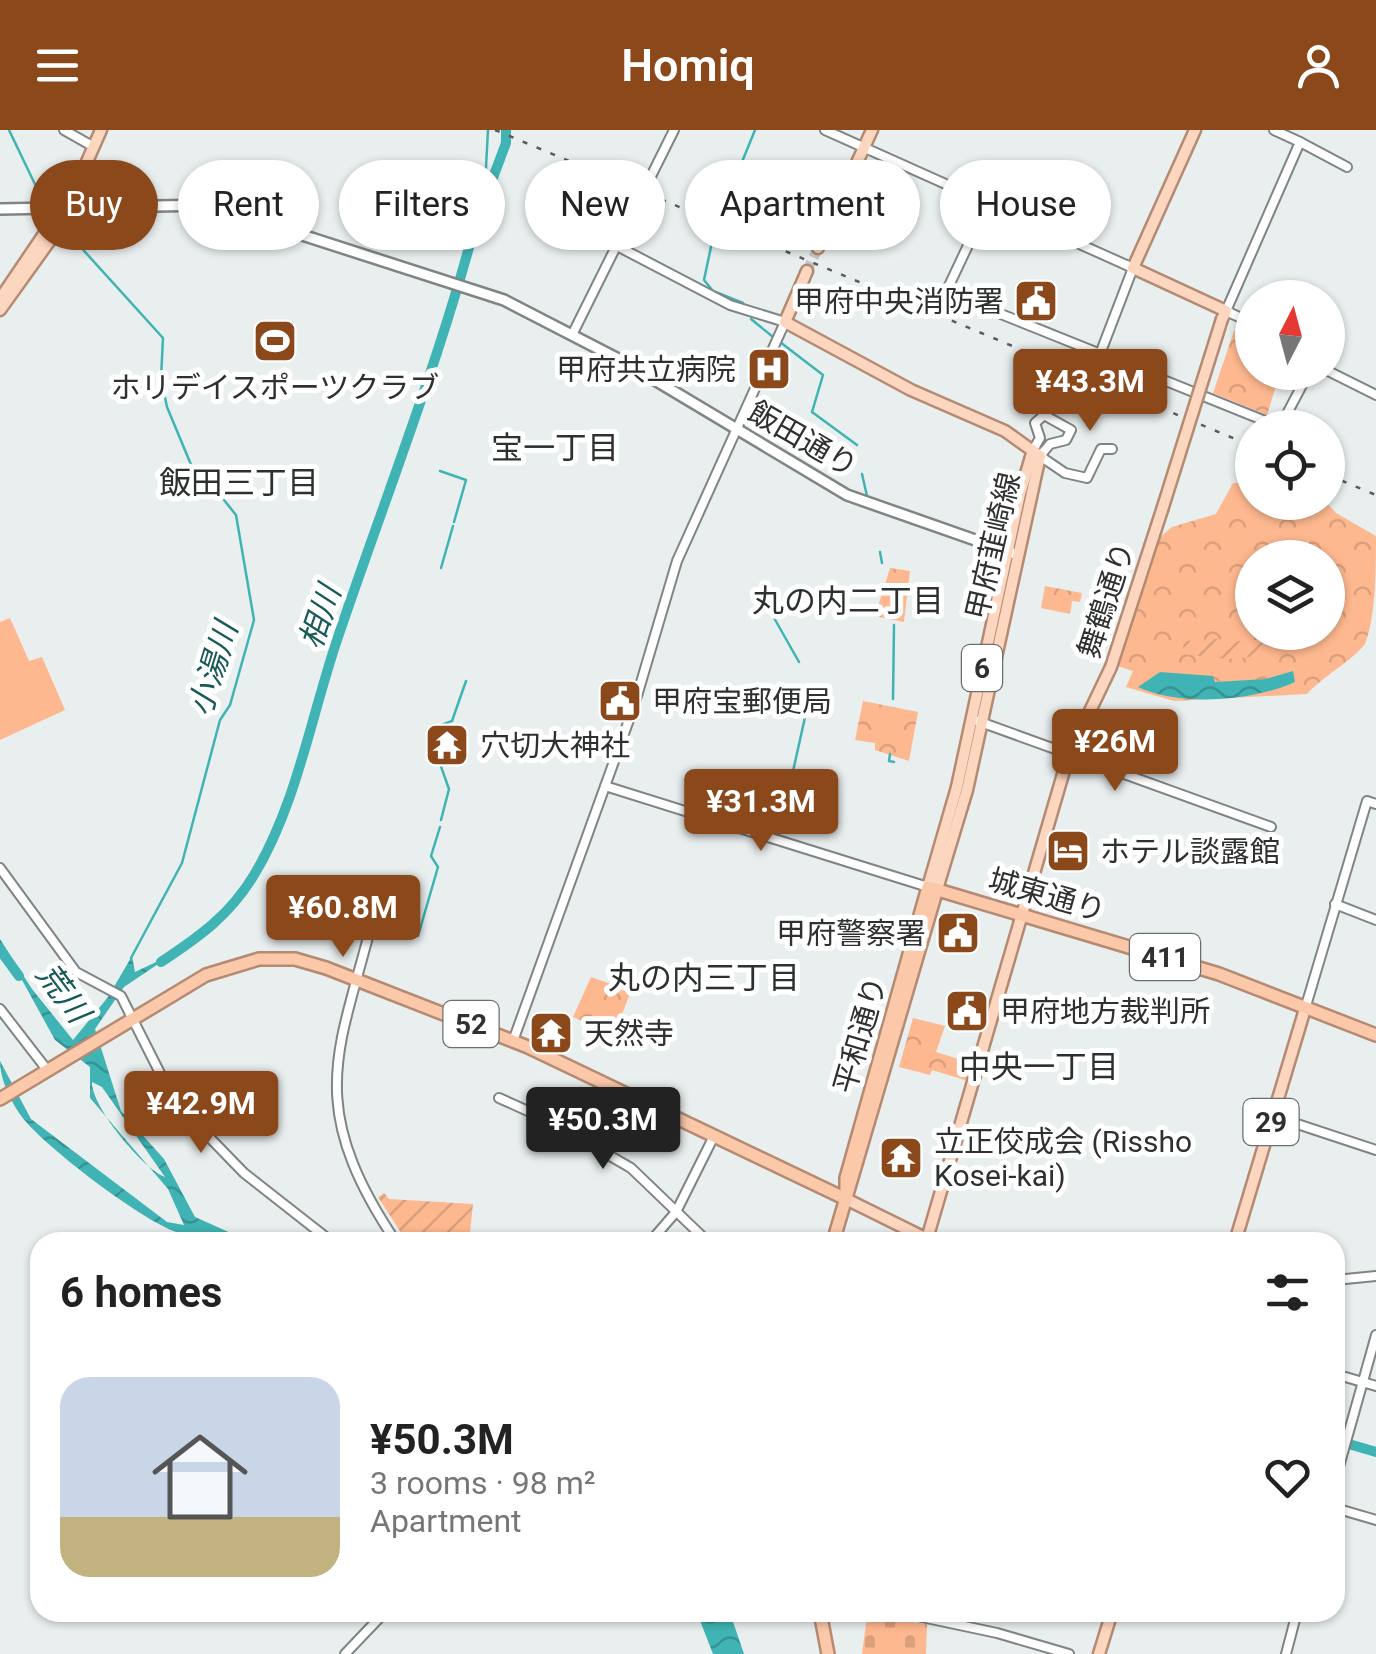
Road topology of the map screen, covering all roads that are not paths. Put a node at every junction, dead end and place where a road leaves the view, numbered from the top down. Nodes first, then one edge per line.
1 (64, 130) edge
2 (98, 130) edge
3 (674, 130) edge
4 (825, 130) edge
5 (872, 130) edge
6 (1195, 130) edge
7 (1274, 130) edge
8 (1300, 142) junction
9 (92, 145) junction
10 (864, 146) junction
11 (86, 160) edge
12 (88, 160) edge
13 (659, 160) edge
14 (858, 160) edge
15 (1347, 166) dead end
16 (940, 181) edge
17 (158, 205) edge
18 (30, 208) edge
19 (0, 209) edge
20 (35, 250) edge
21 (43, 250) edge
22 (615, 250) edge
23 (625, 250) edge
24 (966, 250) edge
25 (1093, 250) edge
26 (1133, 268) junction
27 (808, 271) tunnel mouth
28 (0, 299) edge
29 (0, 310) edge
30 (1224, 315) junction
31 (1235, 318) edge
32 (786, 322) junction
33 (573, 333) junction
34 (1108, 357) junction
35 (1345, 380) edge
36 (1300, 390) edge
37 (1376, 396) edge
38 (736, 428) junction
39 (1040, 435) junction
40 (1057, 442) junction
41 (1112, 449) dead end
42 (1036, 453) junction
43 (1011, 553) junction
44 (976, 720) junction
45 (1068, 756) junction
46 (605, 786) junction
47 (1376, 804) edge
48 (1271, 827) dead end
49 (0, 868) edge
50 (381, 882) dead end
51 (932, 888) junction
52 (1335, 904) junction
53 (1022, 912) junction
54 (1376, 920) edge
55 (357, 979) junction
56 (1306, 1009) junction
57 (0, 1010) edge
58 (129, 1021) junction
59 (1376, 1035) edge
60 (513, 1041) junction
61 (50, 1069) junction
62 (2, 1098) edge
63 (499, 1098) dead end
64 (1273, 1116) junction
65 (714, 1136) junction
66 (1376, 1150) edge
67 (846, 1199) junction
68 (676, 1212) junction
69 (319, 1232) edge
70 (390, 1232) edge
71 (659, 1232) edge
72 (697, 1232) edge
73 (837, 1232) edge
74 (914, 1232) edge
75 (932, 1232) edge
76 (1237, 1232) edge
77 (1376, 1276) edge
78 (1345, 1279) edge
79 (1376, 1335) edge
80 (1345, 1377) edge
81 (1362, 1382) junction
82 (1376, 1386) edge
83 (1345, 1447) edge
84 (1345, 1511) edge
85 (1376, 1520) edge
86 (375, 1622) edge
87 (822, 1622) edge
88 (945, 1622) edge
89 (1109, 1622) edge
90 (1294, 1622) edge
91 (345, 1654) edge
92 (828, 1654) edge
93 (1069, 1654) edge
94 (1098, 1654) edge
95 (1286, 1654) edge

1 - 9 street
2 - 9 main road
3 - 13 street
4 - 10 street
5 - 10 main road
6 - 26 main road
7 - 8 street
8 - 15 street
8 - 30 street
9 - 11 main road
9 - 12 main road
10 - 14 main road
10 - 16 street
17 - 33 main road, 飯田通り
18 - 19 main road
20 - 28 main road
21 - 29 main road
22 - 33 street
23 - 32 street
24 - 34 street
25 - 26 street
26 - 30 main road
26 - 34 street
27 - 32 main road
30 - 31 street
30 - 45 main road, 舞鶴通り, bridge
32 - 38 street
32 - 42 main road, 甲府韮崎線
33 - 38 main road, 飯田通り
34 - 36 street
35 - 37 street
38 - 43 main road, 飯田通り
38 - 46 street
39 - 40 street
39 - 40 street
39 - 42 street
40 - 42 street
41 - 42 street
42 - 43 main road, 甲府韮崎線 / 6
43 - 44 main road, 甲府韮崎線 / 6
44 - 45 street
44 - 51 main road, 甲府韮崎線 / 6
45 - 48 street
45 - 53 main road, 舞鶴通り
46 - 51 street
46 - 60 street
47 - 52 street
49 - 58 street
50 - 55 street
51 - 53 highway, 城東通り / 411
51 - 67 highway, 平和通り
52 - 54 street
52 - 56 street
53 - 56 highway, 城東通り / 411
53 - 75 main road, 舞鶴通り
55 - 58 highway, 52
55 - 60 highway, 52
55 - 70 street
56 - 59 highway, 城東通り / 411
56 - 64 main road, 29
57 - 61 street
58 - 61 highway, 52
58 - 69 street
60 - 65 highway, 52
61 - 62 highway, 52
63 - 68 street
64 - 66 street
64 - 76 main road, 29
65 - 67 highway, 52
65 - 68 street
67 - 73 highway, 平和通り
67 - 74 main road
68 - 71 street
68 - 72 street
77 - 78 street
79 - 81 street
80 - 81 street
81 - 82 street
81 - 83 street
84 - 85 street
86 - 91 street
87 - 92 highway
88 - 93 street
89 - 94 main road
90 - 95 street

